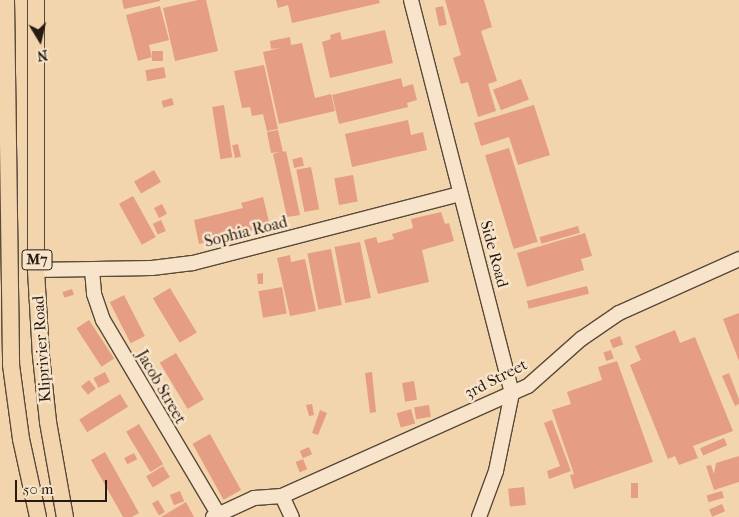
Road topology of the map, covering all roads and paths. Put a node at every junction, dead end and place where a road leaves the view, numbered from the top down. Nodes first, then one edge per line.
1 (6, 0) edge
2 (36, 0) edge
3 (411, 0) edge
4 (460, 194) junction
5 (739, 259) edge
6 (36, 270) junction
7 (92, 270) junction
8 (4, 279) edge
9 (512, 393) junction
10 (282, 496) junction
11 (216, 516) edge
12 (38, 517) edge
13 (65, 517) edge
14 (292, 517) edge
15 (479, 517) edge

1 - 8 main road, Kliprivier Road / M7
2 - 6 main road, Kliprivier Road / M7
3 - 4 street, Side Road
4 - 7 street, Sophia Road
4 - 9 street, Side Road
5 - 9 street, 3rd Street
6 - 7 street, Sophia Road
6 - 13 main road, Kliprivier Road / M7
7 - 11 street, Jacob Street
8 - 12 main road, Kliprivier Road / M7
9 - 10 street, 3rd Street
9 - 15 street, Side Road
10 - 11 street
10 - 14 street

